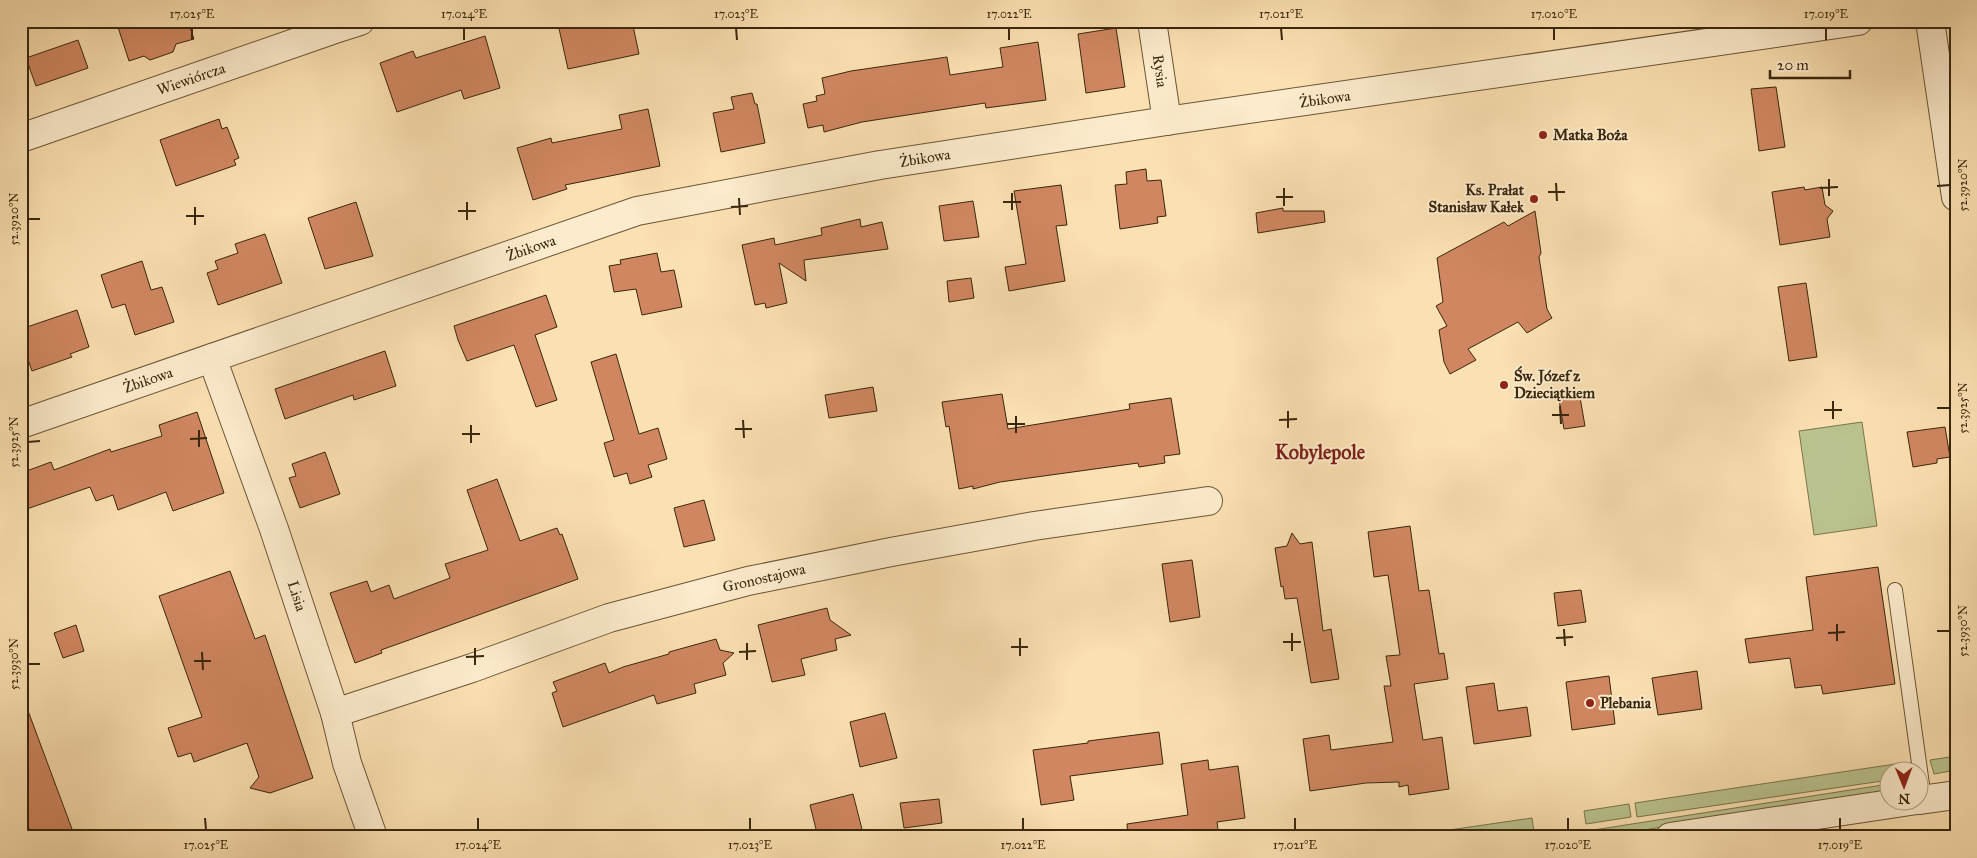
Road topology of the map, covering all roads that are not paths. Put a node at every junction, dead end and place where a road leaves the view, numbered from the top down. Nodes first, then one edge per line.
1 (360, 21) edge
2 (1152, 21) edge
3 (1858, 21) edge
4 (1930, 21) edge
5 (1167, 121) junction
6 (21, 138) edge
7 (1956, 197) edge
8 (212, 358) junction
9 (21, 424) edge
10 (1208, 501) dead end
11 (1895, 590) dead end
12 (335, 713) junction
13 (1915, 760) edge
14 (1956, 795) edge
15 (1930, 799) edge
16 (1880, 806) edge
17 (373, 837) edge
18 (1670, 837) edge

1 - 6 street, Wiewiórcza
2 - 5 street, Rysia
3 - 5 street, Żbikowa
4 - 7 street
5 - 8 street, Żbikowa
8 - 9 street, Żbikowa
8 - 12 street, Lisia
10 - 12 street, Gronostajowa
11 - 13 lane
12 - 17 street, Lisia
14 - 15 street
16 - 18 street

